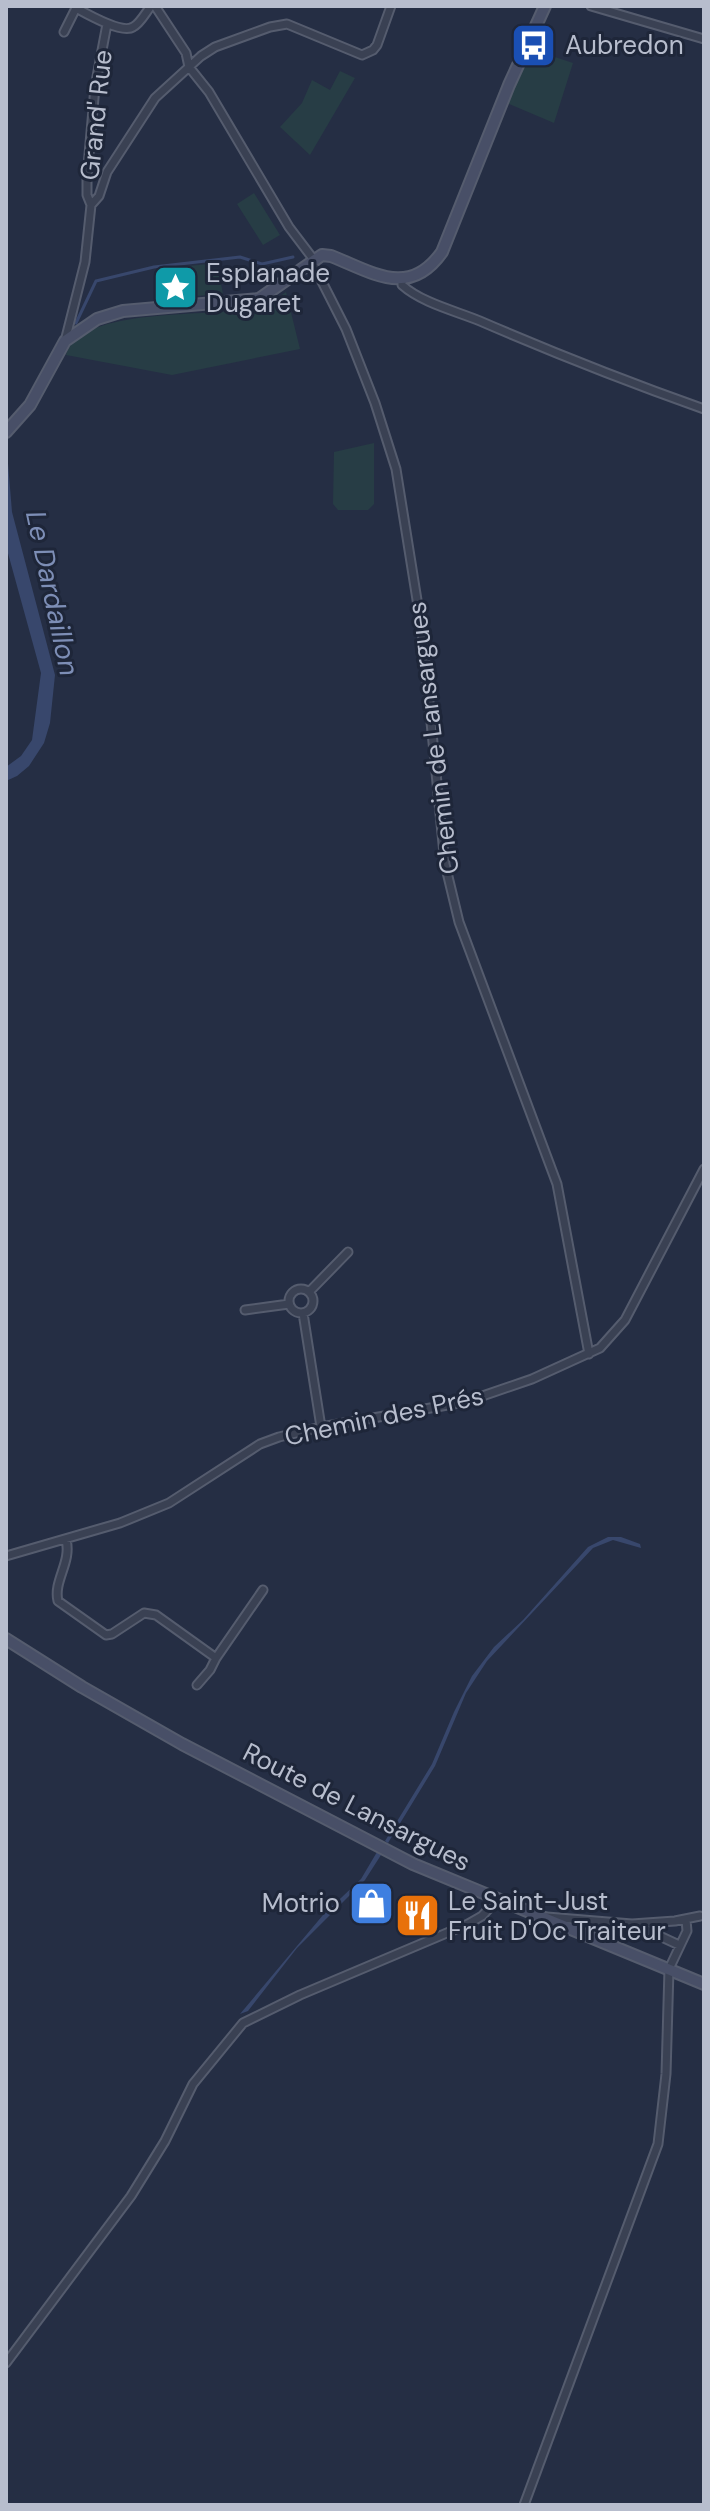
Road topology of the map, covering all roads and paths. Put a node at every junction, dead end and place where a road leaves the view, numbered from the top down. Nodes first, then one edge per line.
1 (153, 6) edge
2 (391, 6) edge
3 (545, 6) edge
4 (591, 6) edge
5 (76, 7) edge
6 (107, 24) junction
7 (64, 32) dead end
8 (704, 39) edge
9 (189, 67) junction
10 (91, 205) junction
11 (313, 261) junction
12 (402, 280) junction
13 (67, 337) junction
14 (704, 409) edge
15 (7, 430) edge
16 (704, 1169) edge
17 (348, 1252) dead end
18 (309, 1292) junction
19 (289, 1304) junction
20 (245, 1310) dead end
21 (303, 1313) junction
22 (589, 1354) junction
23 (321, 1427) junction
24 (66, 1540) junction
25 (6, 1556) edge
26 (263, 1590) dead end
27 (6, 1639) edge
28 (216, 1658) junction
29 (197, 1685) dead end
30 (497, 1900) junction
31 (700, 1916) dead end
32 (541, 1917) junction
33 (686, 1920) junction
34 (632, 1924) junction
35 (679, 1945) junction
36 (669, 1969) junction
37 (704, 1984) edge
38 (6, 2363) edge
39 (524, 2505) edge

1 - 6 street
1 - 9 street, Chemin de Lansargues
2 - 9 street
3 - 12 street
4 - 8 street
5 - 6 street
5 - 7 street
6 - 10 street, Grand' Rue
9 - 10 street
9 - 11 street, Chemin de Lansargues
10 - 13 street
11 - 12 street
11 - 13 street
11 - 22 street, Chemin de Lansargues
12 - 14 street
13 - 15 street
16 - 22 street, Chemin des Prés
17 - 18 street
18 - 19 street
18 - 21 street
19 - 20 street
19 - 21 street
21 - 23 street
22 - 23 street, Chemin des Prés
23 - 24 street, Chemin des Prés
24 - 25 street, Chemin des Prés
24 - 28 street
26 - 28 street
27 - 30 street, Route de Lansargues
28 - 29 street
30 - 32 street, Route de Lansargues
30 - 38 street
31 - 33 street
32 - 34 street
32 - 36 street, Route de Lansargues
33 - 34 street
33 - 35 street
34 - 35 street
35 - 36 street
36 - 37 street, Route de Lansargues
36 - 39 street

